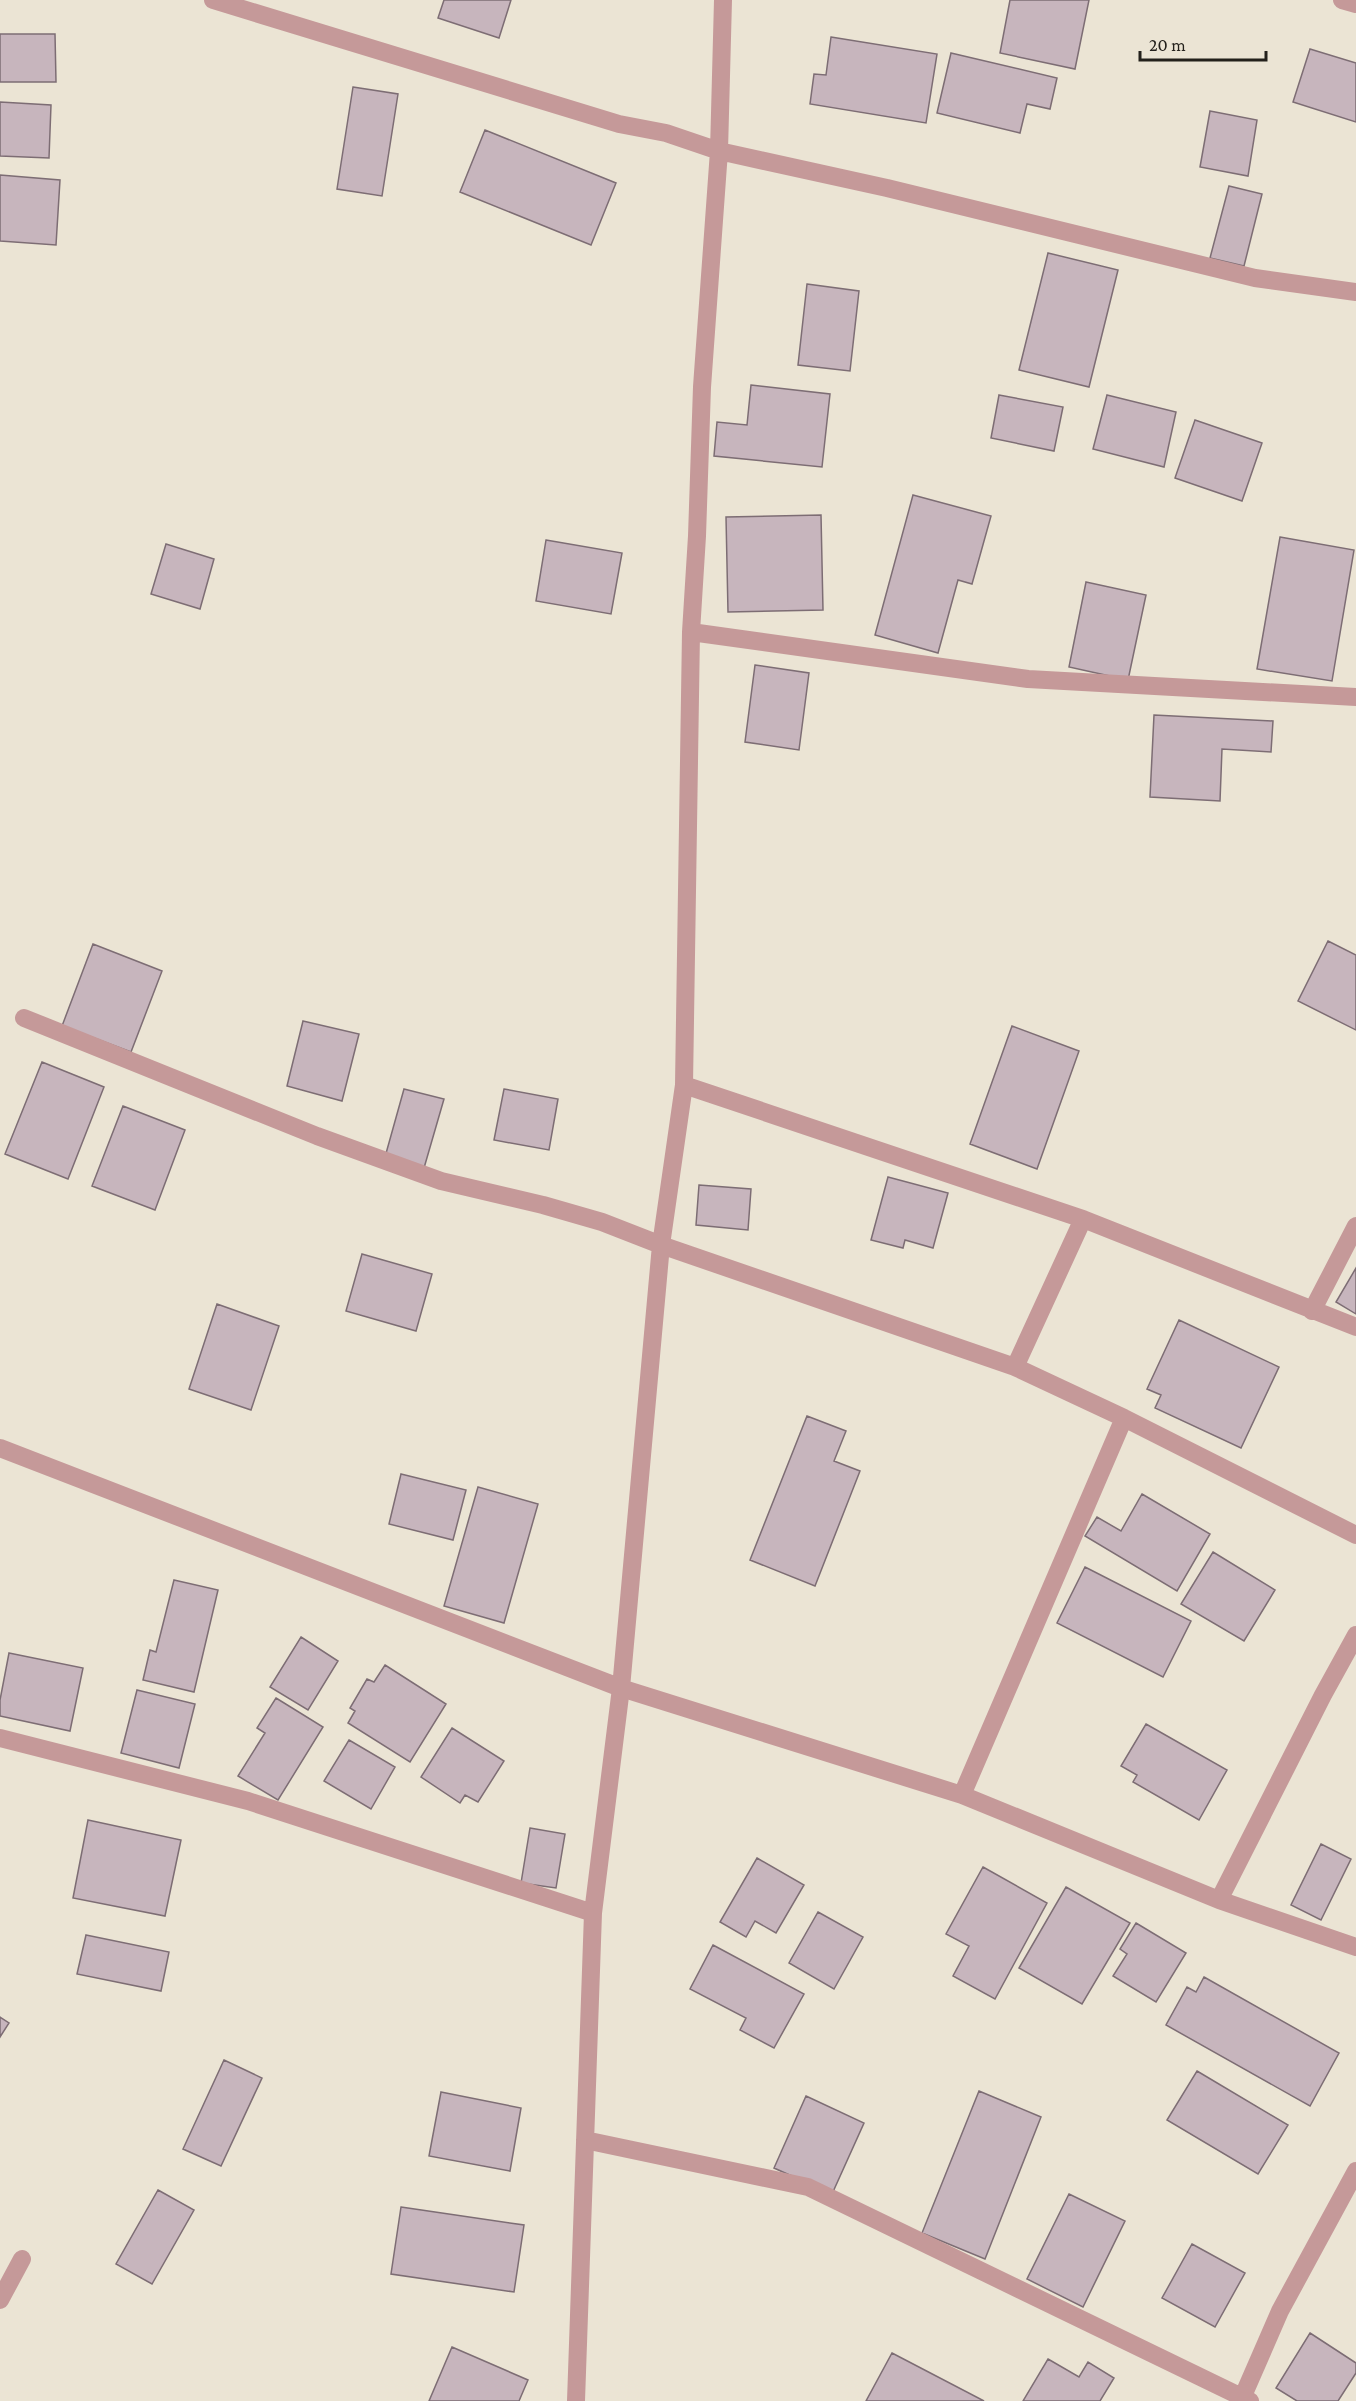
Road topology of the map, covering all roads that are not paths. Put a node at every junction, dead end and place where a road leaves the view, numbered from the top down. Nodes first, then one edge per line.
1 (213, 0) edge
2 (723, 0) edge
3 (1342, 0) edge
4 (1356, 4) edge
5 (719, 151) junction
6 (1356, 292) edge
7 (691, 632) junction
8 (1356, 697) edge
9 (24, 1018) dead end
10 (684, 1085) junction
11 (1083, 1219) junction
12 (1356, 1226) edge
13 (661, 1245) junction
14 (1312, 1311) junction
15 (1356, 1328) edge
16 (1015, 1367) junction
17 (1124, 1418) junction
18 (0, 1448) edge
19 (1356, 1534) edge
20 (1356, 1635) edge
21 (621, 1688) junction
22 (0, 1738) edge
23 (962, 1795) junction
24 (1220, 1900) junction
25 (593, 1913) junction
26 (1356, 1947) edge
27 (585, 2140) junction
28 (1356, 2171) edge
29 (22, 2259) dead end
30 (0, 2300) edge
31 (1246, 2399) edge
32 (576, 2401) edge

1 - 5 street
2 - 5 street
3 - 4 street
5 - 6 street
5 - 7 street
7 - 8 street
7 - 10 street
9 - 13 street
10 - 11 street
10 - 13 street
11 - 14 street
11 - 16 street
12 - 14 street
13 - 16 street
13 - 21 street
14 - 15 street
16 - 17 street
17 - 19 street
17 - 23 street
18 - 21 street
20 - 24 street
21 - 23 street
21 - 25 street
22 - 25 street
23 - 24 street
24 - 26 street
25 - 27 street
27 - 31 street
27 - 32 street
28 - 31 street
29 - 30 street

